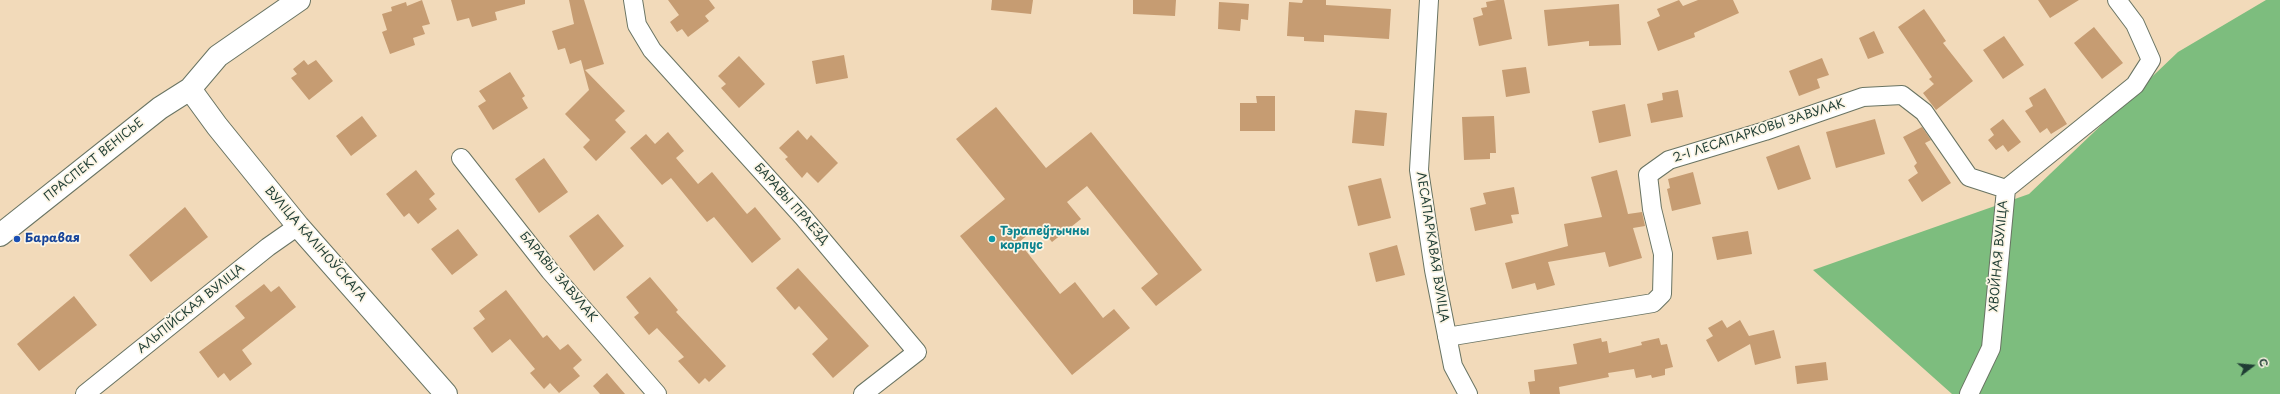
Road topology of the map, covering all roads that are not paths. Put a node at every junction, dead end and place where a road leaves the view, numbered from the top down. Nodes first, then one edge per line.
1 (299, 0) edge
2 (633, 0) edge
3 (1429, 0) edge
4 (2117, 0) edge
5 (190, 89) junction
6 (461, 158) dead end
7 (2006, 189) junction
8 (298, 226) junction
9 (0, 235) edge
10 (1448, 337) junction
11 (85, 394) edge
12 (446, 394) edge
13 (658, 394) edge
14 (863, 394) edge
15 (1468, 394) edge
16 (1969, 394) edge

1 - 5 street, ПРАСПЕКТ ВЕНІСЬЕ
2 - 14 street, БАРАВЫ ПРАЕЗД
3 - 10 street, ЛЕСАПАРКАВАЯ ВУЛІЦА
4 - 7 street, ХВОЙНАЯ ВУЛІЦА
5 - 8 street, ВУЛІЦА КАЛІНОЎСКАГА
5 - 9 street, ПРАСПЕКТ ВЕНІСЬЕ
6 - 13 street, БАРАВЫ ЗАВУЛАК
7 - 10 street, 2-І ЛЕСАПАРКОВЫ ЗАВУЛАК
7 - 16 street, ХВОЙНАЯ ВУЛІЦА
8 - 11 street, АЛЬПІЙСКАЯ ВУЛІЦА
8 - 12 street, ВУЛІЦА КАЛІНОЎСКАГА
10 - 15 street, ЛЕСАПАРКАВАЯ ВУЛІЦА

